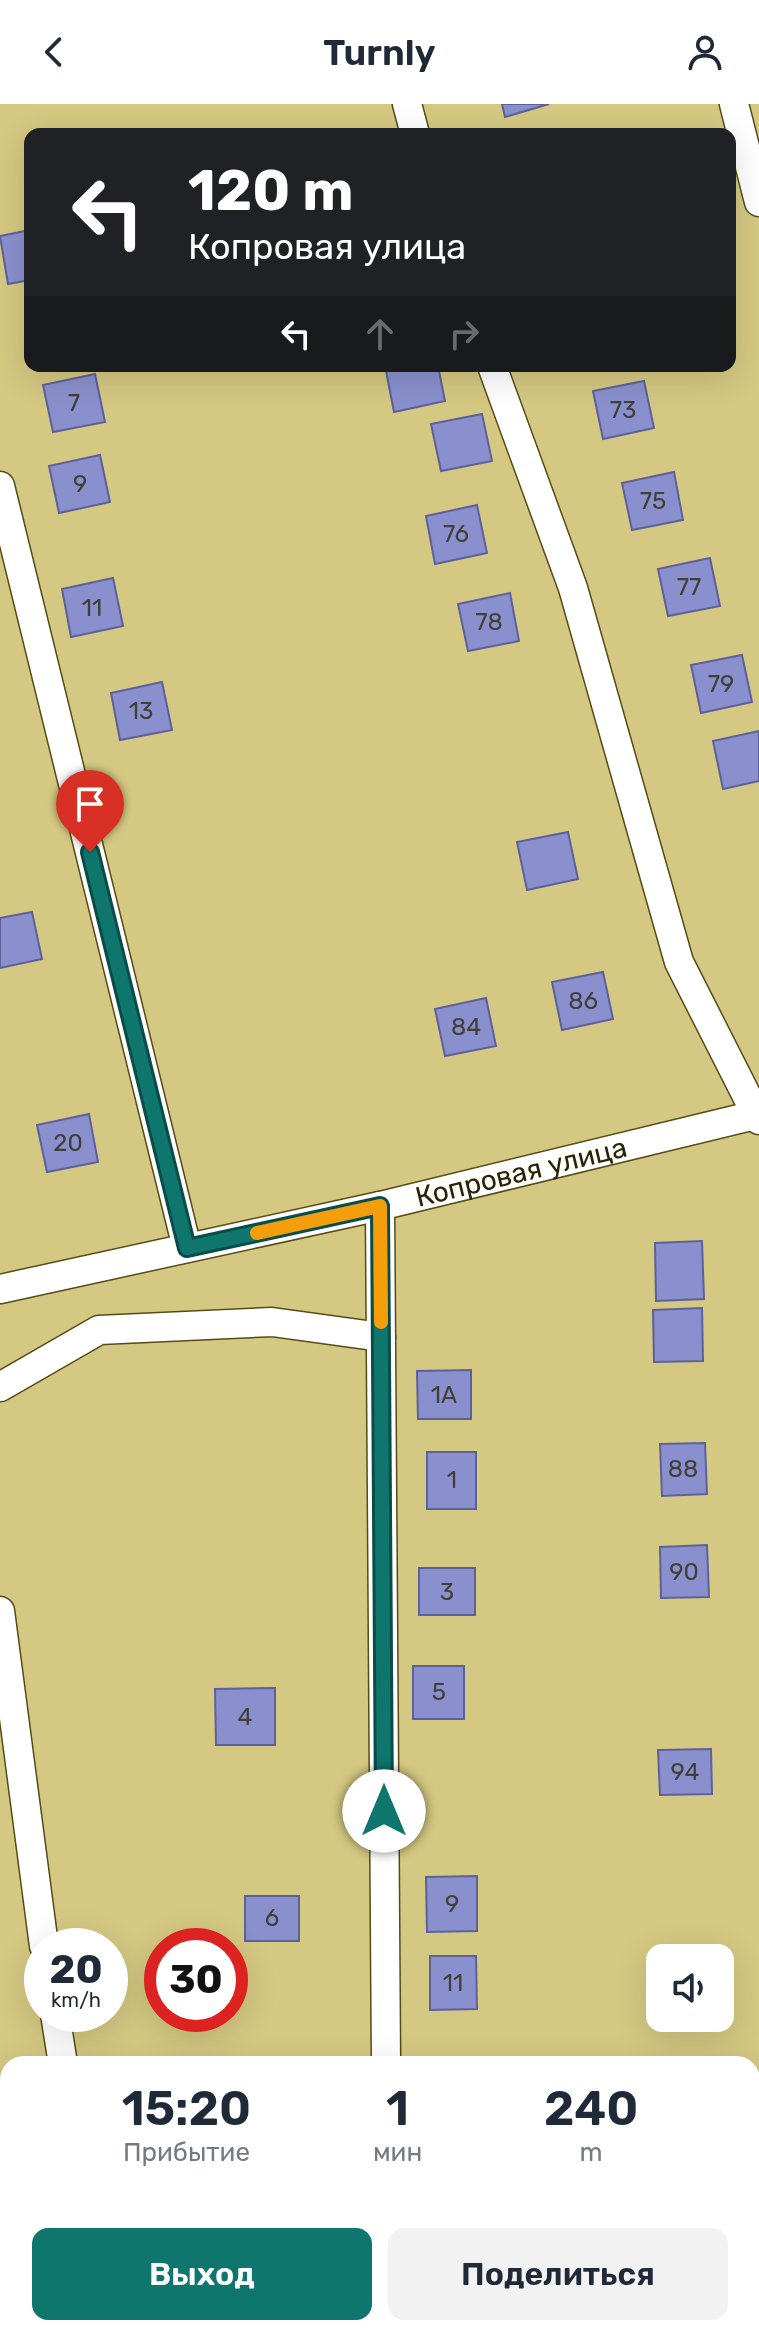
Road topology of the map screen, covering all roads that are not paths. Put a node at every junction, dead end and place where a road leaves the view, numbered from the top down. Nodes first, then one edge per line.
1 (407, 104) edge
2 (734, 104) edge
3 (413, 128) edge
4 (759, 202) edge
5 (494, 372) edge
6 (0, 486) edge
7 (758, 1116) edge
8 (380, 1206) junction
9 (187, 1248) junction
10 (0, 1289) edge
11 (381, 1337) junction
12 (0, 1387) edge
13 (0, 1611) edge
14 (42, 1928) edge
15 (58, 2032) edge
16 (62, 2056) edge
17 (386, 2056) edge

1 - 3 street
2 - 4 street
5 - 7 street
6 - 9 street
7 - 8 street, Копровая улица
8 - 9 street, Копровая улица
8 - 11 street
9 - 10 street, Копровая улица
11 - 12 street
11 - 17 street
13 - 14 street
15 - 16 street

